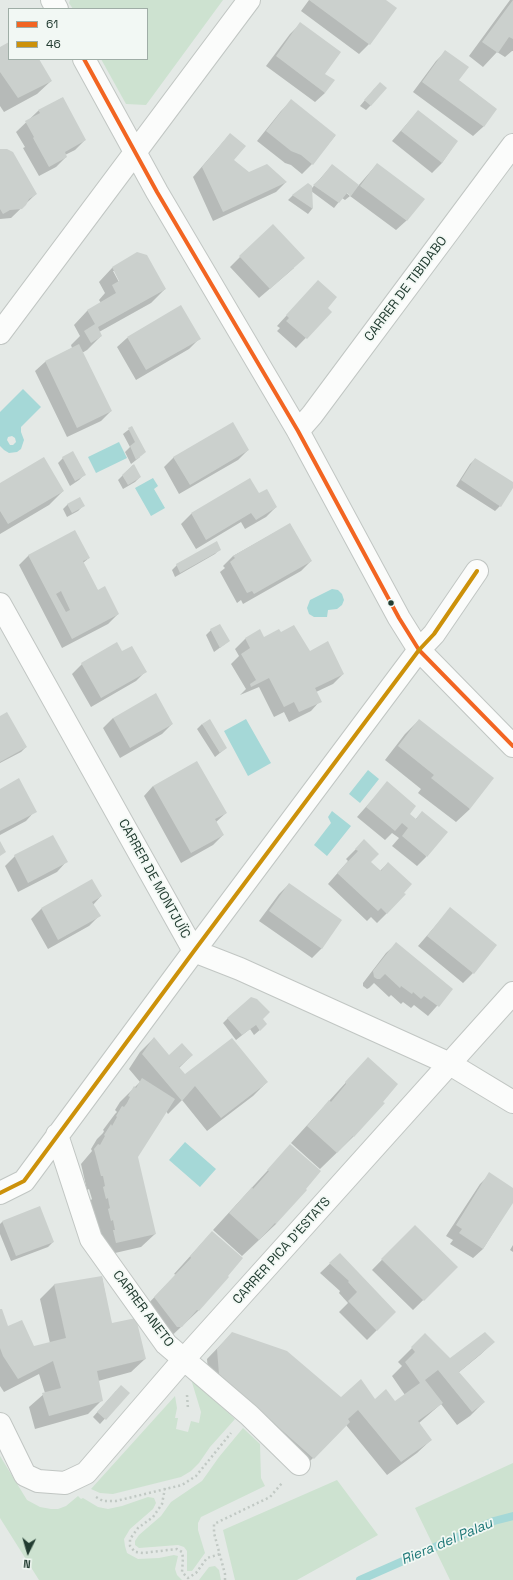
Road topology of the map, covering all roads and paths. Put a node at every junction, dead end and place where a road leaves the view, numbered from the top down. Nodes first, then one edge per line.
1 (250, 0) edge
2 (85, 60) edge
3 (513, 145) edge
4 (135, 152) junction
5 (0, 333) edge
6 (298, 431) junction
7 (477, 570) dead end
8 (0, 604) edge
9 (419, 650) junction
10 (513, 746) edge
11 (194, 951) junction
12 (513, 993) edge
13 (450, 1064) junction
14 (513, 1102) edge
15 (57, 1135) junction
16 (0, 1193) edge
17 (185, 1358) junction
18 (249, 1414) junction
19 (0, 1424) edge
20 (299, 1464) dead end
21 (165, 1488) junction
22 (91, 1494) dead end
23 (270, 1497) dead end
24 (220, 1554) junction
25 (225, 1580) edge

1 - 4 street
2 - 4 street
3 - 6 street, CARRER DE TIBIDABO
4 - 5 street
4 - 6 street
6 - 9 street
7 - 9 street
8 - 11 street, CARRER DE MONTJUÏC
9 - 10 street
9 - 11 street
11 - 13 street, CARRER DE MONTJUÏC
11 - 15 street
12 - 13 street, CARRER PICA D'ESTATS
13 - 14 street, CARRER DE MONTJUÏC
13 - 17 street, CARRER PICA D'ESTATS
15 - 16 street
15 - 17 street, CARRER ANETO
17 - 18 street, CARRER ANETO
17 - 19 street, CARRER PICA D'ESTATS
18 - 20 street, CARRER ANETO
18 - 21 path
21 - 22 path
21 - 24 path
23 - 24 path
24 - 25 path

